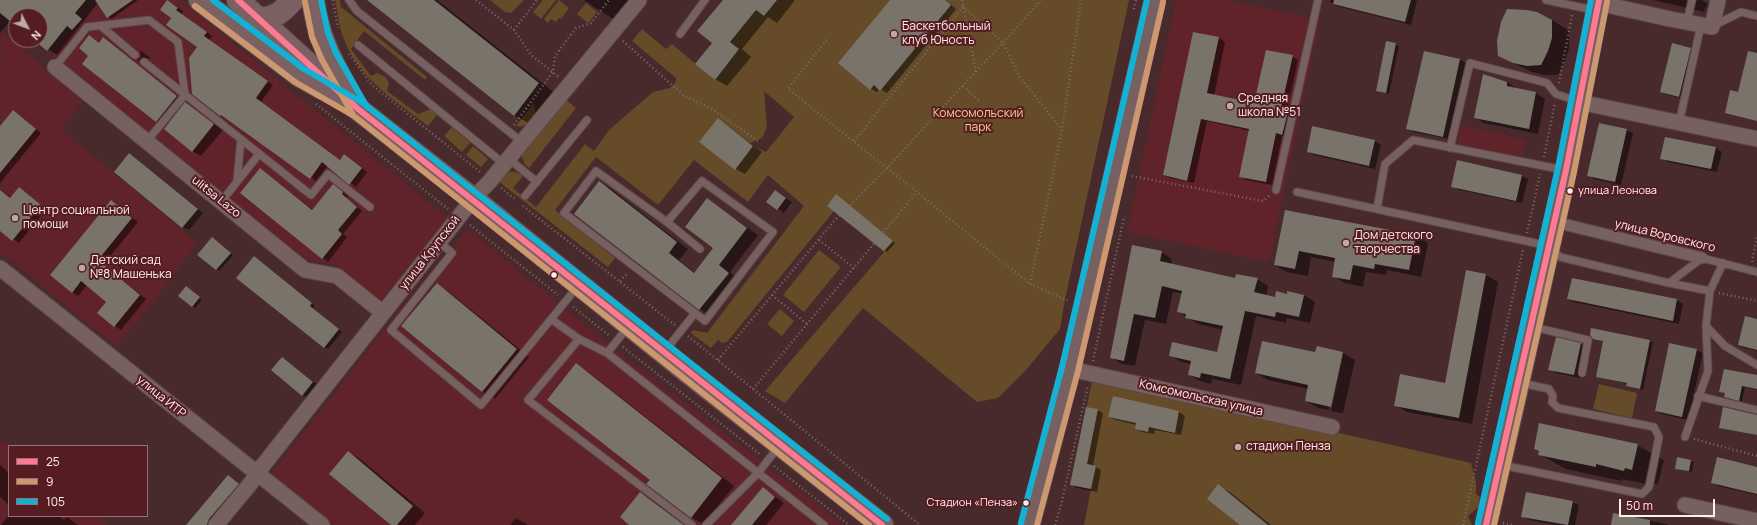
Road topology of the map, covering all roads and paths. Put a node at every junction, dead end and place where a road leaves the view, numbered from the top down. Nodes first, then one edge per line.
1 (200, 0) edge
2 (238, 0) edge
3 (293, 0) edge
4 (313, 0) edge
5 (333, 0) edge
6 (349, 0) edge
7 (476, 0) edge
8 (537, 0) edge
9 (609, 0) edge
10 (639, 0) edge
11 (704, 0) edge
12 (962, 0) edge
13 (1041, 0) edge
14 (1081, 0) edge
15 (1155, 0) edge
16 (1318, 0) edge
17 (1546, 0) edge
18 (1692, 0) edge
19 (1718, 0) edge
20 (1598, 5) edge
21 (1574, 6) junction
22 (962, 7) junction
23 (1757, 16) edge
24 (260, 19) junction
25 (1700, 24) junction
26 (101, 26) junction
27 (339, 30) dead end
28 (514, 30) junction
29 (612, 31) junction
30 (680, 34) dead end
31 (827, 39) dead end
32 (1003, 43) junction
33 (358, 45) dead end
34 (346, 49) dead end
35 (135, 55) dead end
36 (144, 62) dead end
37 (55, 67) joint
38 (976, 71) junction
39 (553, 72) junction
40 (569, 84) junction
41 (963, 86) junction
42 (1556, 94) junction
43 (185, 95) junction
44 (981, 102) dead end
45 (1579, 102) junction
46 (314, 103) dead end
47 (358, 109) junction
48 (587, 120) dead end
49 (1679, 123) junction
50 (1062, 130) junction
51 (517, 138) junction
52 (241, 139) junction
53 (1757, 139) edge
54 (147, 141) junction
55 (854, 141) junction
56 (758, 142) dead end
57 (1450, 148) junction
58 (259, 154) junction
59 (502, 160) junction
60 (1542, 165) junction
61 (887, 168) junction
62 (1134, 168) dead end
63 (1566, 170) junction
64 (486, 176) junction
65 (1132, 176) junction
66 (237, 182) junction
67 (537, 182) junction
68 (1131, 184) dead end
69 (1276, 190) joint
70 (1297, 192) dead end
71 (916, 193) junction
72 (525, 196) dead end
73 (473, 199) junction
74 (222, 202) junction
75 (370, 207) dead end
76 (1377, 209) junction
77 (1124, 214) dead end
78 (459, 217) junction
79 (667, 222) junction
80 (1567, 224) dead end
81 (1757, 236) edge
82 (819, 240) junction
83 (1525, 241) junction
84 (439, 242) junction
85 (1549, 246) junction
86 (700, 249) dead end
87 (1702, 258) junction
88 (1723, 264) junction
89 (854, 268) junction
90 (1754, 271) edge
91 (2, 274) edge
92 (1669, 283) junction
93 (1030, 284) junction
94 (579, 285) junction
95 (1710, 291) junction
96 (772, 295) junction
97 (566, 301) junction
98 (1757, 301) edge
99 (1074, 302) dead end
100 (383, 313) junction
101 (694, 313) junction
102 (551, 319) junction
103 (807, 324) junction
104 (1532, 326) junction
105 (1706, 326) junction
106 (681, 330) junction
107 (623, 334) junction
108 (579, 339) junction
109 (607, 353) junction
110 (663, 353) junction
111 (718, 360) junction
112 (1757, 365) edge
113 (1070, 369) junction
114 (1090, 373) junction
115 (1582, 373) dead end
116 (1519, 382) junction
117 (753, 389) junction
118 (1698, 396) junction
119 (1757, 410) edge
120 (1332, 427) dead end
121 (1685, 437) joint
122 (774, 453) junction
123 (1757, 456) edge
124 (1500, 465) junction
125 (257, 473) junction
126 (758, 473) junction
127 (1685, 505) dead end
128 (1757, 521) edge
129 (216, 525) edge
130 (322, 525) edge
131 (692, 525) edge
132 (706, 525) edge
133 (824, 525) edge
134 (849, 525) edge
135 (882, 525) edge
136 (920, 525) edge
137 (1029, 525) edge
138 (1055, 525) edge
139 (1463, 525) edge
140 (1486, 525) edge

1 - 47 main road
2 - 24 main road
3 - 24 main road
4 - 47 main road
5 - 27 path
6 - 51 lane
7 - 28 path
8 - 28 path
9 - 39 path
10 - 29 street, улица Крупской
11 - 30 lane
12 - 22 path
13 - 32 path
14 - 50 path
15 - 113 main road
16 - 69 lane
17 - 21 lane
18 - 25 lane
19 - 25 street
20 - 21 lane
20 - 25 street
20 - 45 main road
21 - 42 path
22 - 32 path
22 - 38 path
22 - 55 path
23 - 25 lane
24 - 47 main road
25 - 49 lane
26 - 35 lane
26 - 37 lane
26 - 43 lane
28 - 39 path
29 - 40 street, улица Крупской
29 - 56 path
31 - 55 path
32 - 38 path
32 - 50 path
33 - 59 lane
34 - 64 path
36 - 43 lane
37 - 54 street, ulitsa Lazo
38 - 41 path
39 - 40 path
39 - 51 path
40 - 51 street, улица Крупской
41 - 44 path
41 - 61 path
42 - 45 lane
42 - 57 lane
42 - 60 path
43 - 52 lane
43 - 54 lane
45 - 49 street
45 - 63 main road
46 - 78 path
47 - 73 main road
48 - 67 lane
49 - 53 street
50 - 93 path
51 - 59 street, улица Крупской
52 - 58 lane
52 - 66 lane
54 - 74 street, ulitsa Lazo
55 - 61 path
57 - 60 lane
57 - 76 lane
58 - 66 lane
58 - 75 lane
59 - 64 street, улица Крупской
59 - 64 path
59 - 67 lane
60 - 63 lane
60 - 83 path
61 - 71 path
61 - 82 path
62 - 65 path
63 - 85 main road
64 - 73 street, улица Крупской
64 - 106 path
65 - 68 path
65 - 69 path
66 - 74 lane
67 - 72 lane
70 - 76 lane
71 - 89 path
71 - 93 path
73 - 78 street, улица Крупской
73 - 94 main road
74 - 100 street, ulitsa Lazo
76 - 83 lane
77 - 114 path
78 - 84 street, улица Крупской
78 - 97 path
79 - 86 lane
79 - 101 lane
79 - 101 lane
80 - 87 street, улица Воровского
81 - 90 path
82 - 89 path
82 - 96 path
83 - 85 lane
83 - 139 path
84 - 100 street, улица Крупской
84 - 102 lane
85 - 92 lane
85 - 104 main road
87 - 88 lane, улица Воровского
87 - 92 lane
88 - 90 lane, улица Воровского
88 - 95 lane
89 - 103 path
91 - 125 street, улица ИТР
92 - 95 lane
93 - 99 path
94 - 97 lane
94 - 107 main road
95 - 98 path
95 - 105 lane
96 - 103 path
96 - 111 path
97 - 102 lane
97 - 107 path
100 - 125 street, улица Крупской
101 - 106 lane
102 - 108 lane
103 - 117 path
104 - 115 lane
104 - 116 main road
105 - 112 lane
105 - 118 lane
106 - 110 lane
106 - 111 path
107 - 109 lane
107 - 110 main road
107 - 122 path
108 - 109 lane
108 - 131 lane
109 - 126 lane
110 - 122 main road
111 - 117 path
113 - 114 street, Комсомольская улица
113 - 137 main road
114 - 120 street, Комсомольская улица
114 - 138 path
116 - 124 main road
116 - 124 lane
117 - 136 path
118 - 119 lane
118 - 121 lane
121 - 123 path
122 - 126 lane
122 - 134 path
122 - 135 main road
124 - 140 main road
125 - 129 street, улица Крупской
125 - 130 street, улица ИТР
126 - 132 lane
126 - 133 lane
127 - 128 street

